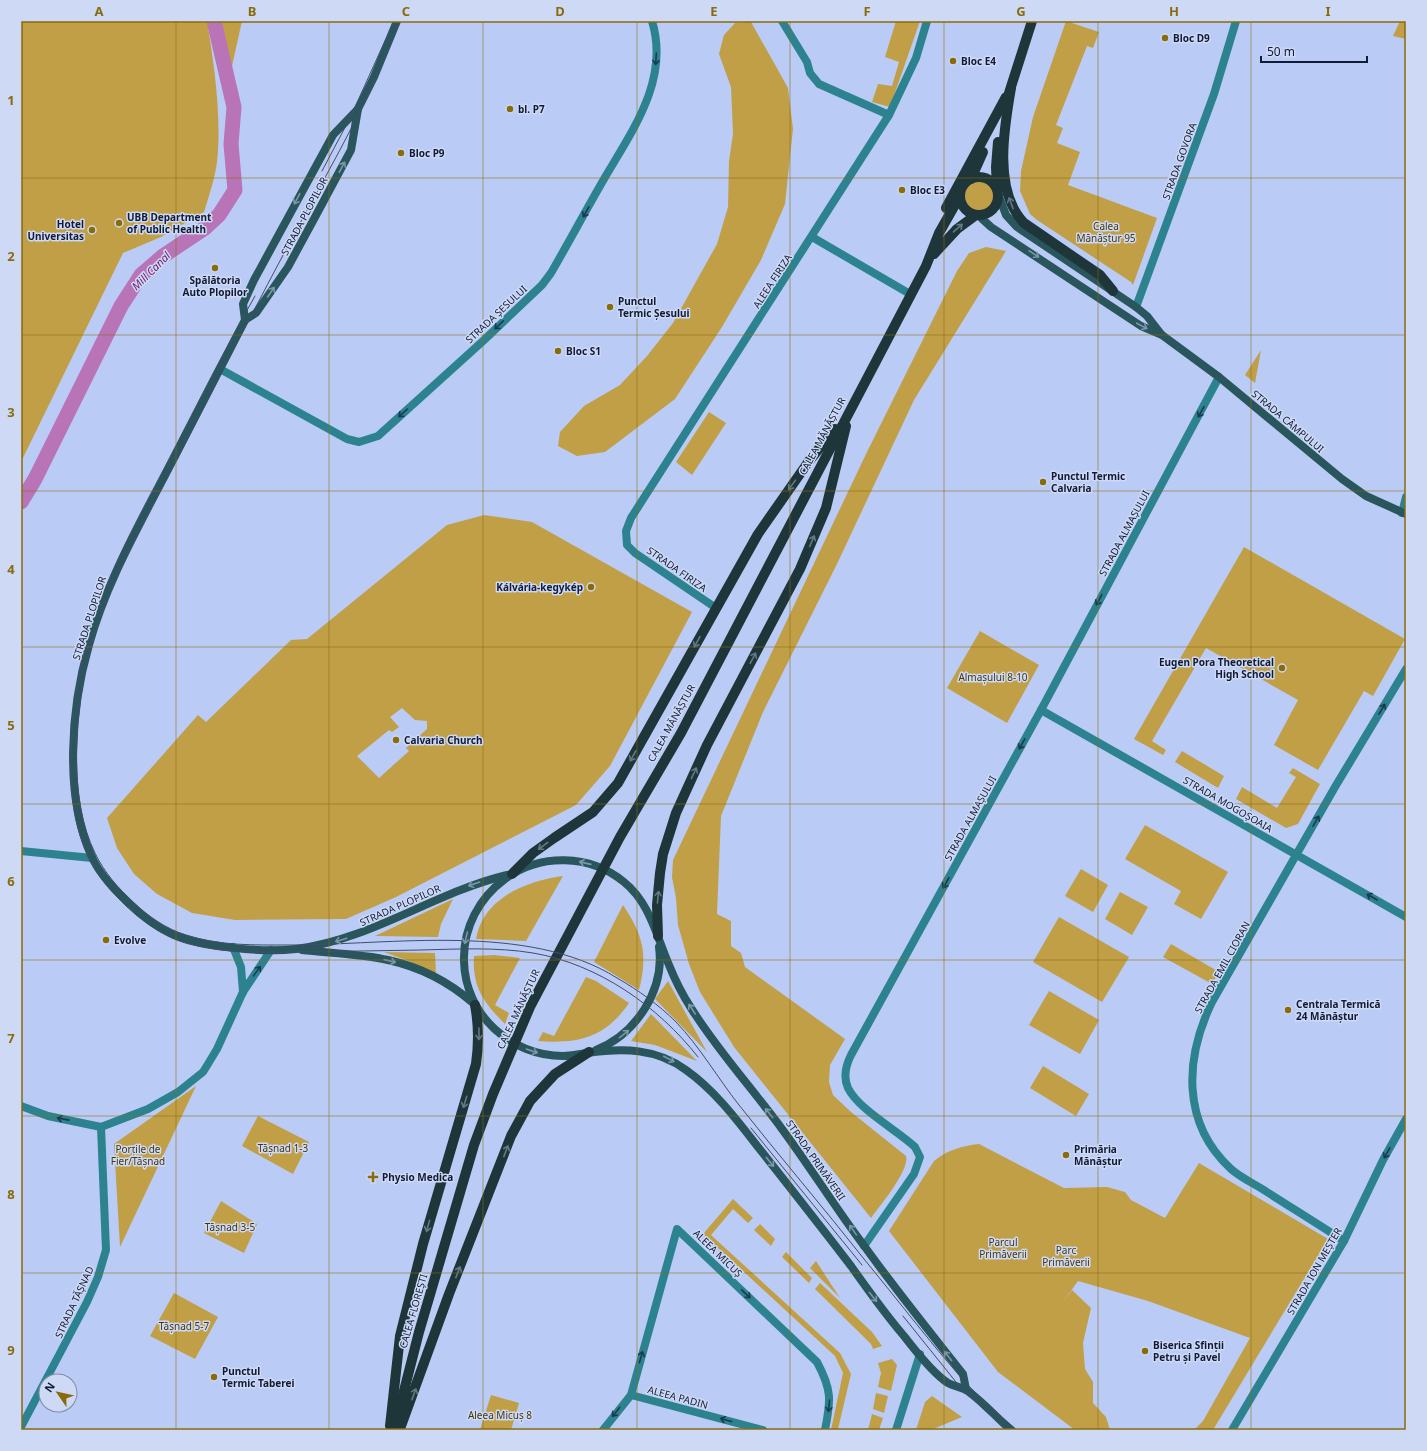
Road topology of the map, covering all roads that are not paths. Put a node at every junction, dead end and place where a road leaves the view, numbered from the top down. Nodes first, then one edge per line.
1 (397, 21) edge
2 (652, 21) edge
3 (782, 21) edge
4 (927, 21) edge
5 (1032, 21) edge
6 (1236, 21) edge
7 (1011, 88) junction
8 (1006, 103) junction
9 (358, 109) junction
10 (889, 116) junction
11 (971, 179) junction
12 (998, 192) junction
13 (960, 196) junction
14 (978, 216) junction
15 (812, 237) junction
16 (926, 266) junction
17 (919, 279) junction
18 (1113, 291) junction
19 (910, 294) junction
20 (1136, 307) junction
21 (245, 320) junction
22 (1162, 335) junction
23 (220, 369) junction
24 (1219, 377) junction
25 (850, 410) junction
26 (1406, 497) edge
27 (1404, 513) edge
28 (627, 544) joint
29 (716, 608) junction
30 (1406, 669) edge
31 (1041, 710) junction
32 (21, 851) edge
33 (1296, 854) junction
34 (92, 858) junction
35 (512, 874) junction
36 (1406, 917) edge
37 (658, 936) junction
38 (233, 947) junction
39 (296, 949) junction
40 (271, 950) junction
41 (243, 992) junction
42 (475, 1005) junction
43 (590, 1052) junction
44 (21, 1106) edge
45 (1406, 1119) edge
46 (101, 1127) junction
47 (458, 1200) joint
48 (1344, 1240) junction
49 (864, 1246) junction
50 (920, 1354) junction
51 (966, 1389) junction
52 (631, 1395) junction
53 (21, 1427) edge
54 (390, 1430) edge
55 (394, 1430) edge
56 (399, 1430) edge
57 (603, 1430) edge
58 (763, 1430) edge
59 (825, 1430) edge
60 (896, 1430) edge
61 (1011, 1430) edge
62 (1232, 1430) edge

1 - 9 main road, STRADA PLOPILOR
2 -> 23 street, STRADA ȘESULUI
3 - 10 street
4 - 10 street, ALEEA FIRIZA
5 - 7 main road, CALEA MĂNĂȘTUR
6 - 20 street, STRADA GOVORA
7 - 8 main road, CALEA MĂNĂȘTUR
7 - 17 main road
18 -> 7 main road
8 - 11 main road, CALEA MĂNĂȘTUR
8 - 12 main road, CALEA MĂNĂȘTUR
21 -> 9 main road, STRADA PLOPILOR
9 -> 21 main road, STRADA PLOPILOR
10 - 15 street, ALEEA FIRIZA
11 - 12 main road
11 - 13 main road, CALEA MĂNĂȘTUR
12 - 14 main road, CALEA MĂNĂȘTUR
12 - 18 main road, STRADA CÂMPULUI
13 - 14 main road
13 - 16 main road, CALEA MĂNĂȘTUR
16 -> 14 main road, CALEA MĂNĂȘTUR
14 -> 22 main road, STRADA CÂMPULUI
15 - 19 street
15 - 28 street, ALEEA FIRIZA
16 - 17 main road, CALEA MĂNĂȘTUR
17 - 19 main road, CALEA MĂNĂȘTUR
18 - 20 main road, STRADA CÂMPULUI
19 - 25 main road, CALEA MĂNĂȘTUR
20 - 22 main road, STRADA CÂMPULUI
21 - 23 main road, STRADA PLOPILOR
22 - 24 main road, STRADA CÂMPULUI
23 - 34 main road, STRADA PLOPILOR
24 - 27 main road, STRADA CÂMPULUI
24 -> 31 street, STRADA ALMAȘULUI
25 -> 29 main road
37 -> 25 main road
25 - 47 main road, CALEA MĂNĂȘTUR
26 - 27 street
28 - 29 street, STRADA FIRIZA
29 -> 35 main road
33 -> 30 street, STRADA EMIL CIORAN
31 - 33 street, STRADA MOGOȘOAIA
31 -> 49 street, STRADA ALMAȘULUI
32 - 34 street
36 -> 33 street, STRADA MOGOȘOAIA
33 - 48 street, STRADA EMIL CIORAN
34 - 38 main road, STRADA PLOPILOR
37 -> 35 main road, STRADA PRIMĂVERII
35 -> 39 main road, STRADA PLOPILOR
35 -> 42 main road, STRADA PRIMĂVERII
43 -> 37 main road, STRADA PRIMĂVERII
49 -> 37 main road, STRADA PRIMĂVERII
38 - 40 main road, STRADA PLOPILOR
38 - 41 street
39 - 40 main road, STRADA PLOPILOR
39 -> 42 main road, STRADA PLOPILOR
41 -> 40 street
41 - 46 street
42 -> 43 main road, STRADA PRIMĂVERII
42 -> 54 main road
43 -> 50 main road, STRADA PRIMĂVERII
56 -> 43 main road
46 -> 44 street
45 -> 48 street, STRADA ION MEȘTER
46 - 53 street, STRADA TĂȘNAD
47 - 55 main road, CALEA FLOREȘTI
48 - 62 street, STRADA ION MEȘTER
51 -> 49 main road, STRADA PRIMĂVERII
50 - 51 main road, STRADA PRIMĂVERII
50 - 60 street
51 - 61 main road, STRADA PRIMĂVERII
52 -> 57 street
58 -> 52 street, ALEEA PADIN
52 -> 59 street, ALEEA MICUȘ

